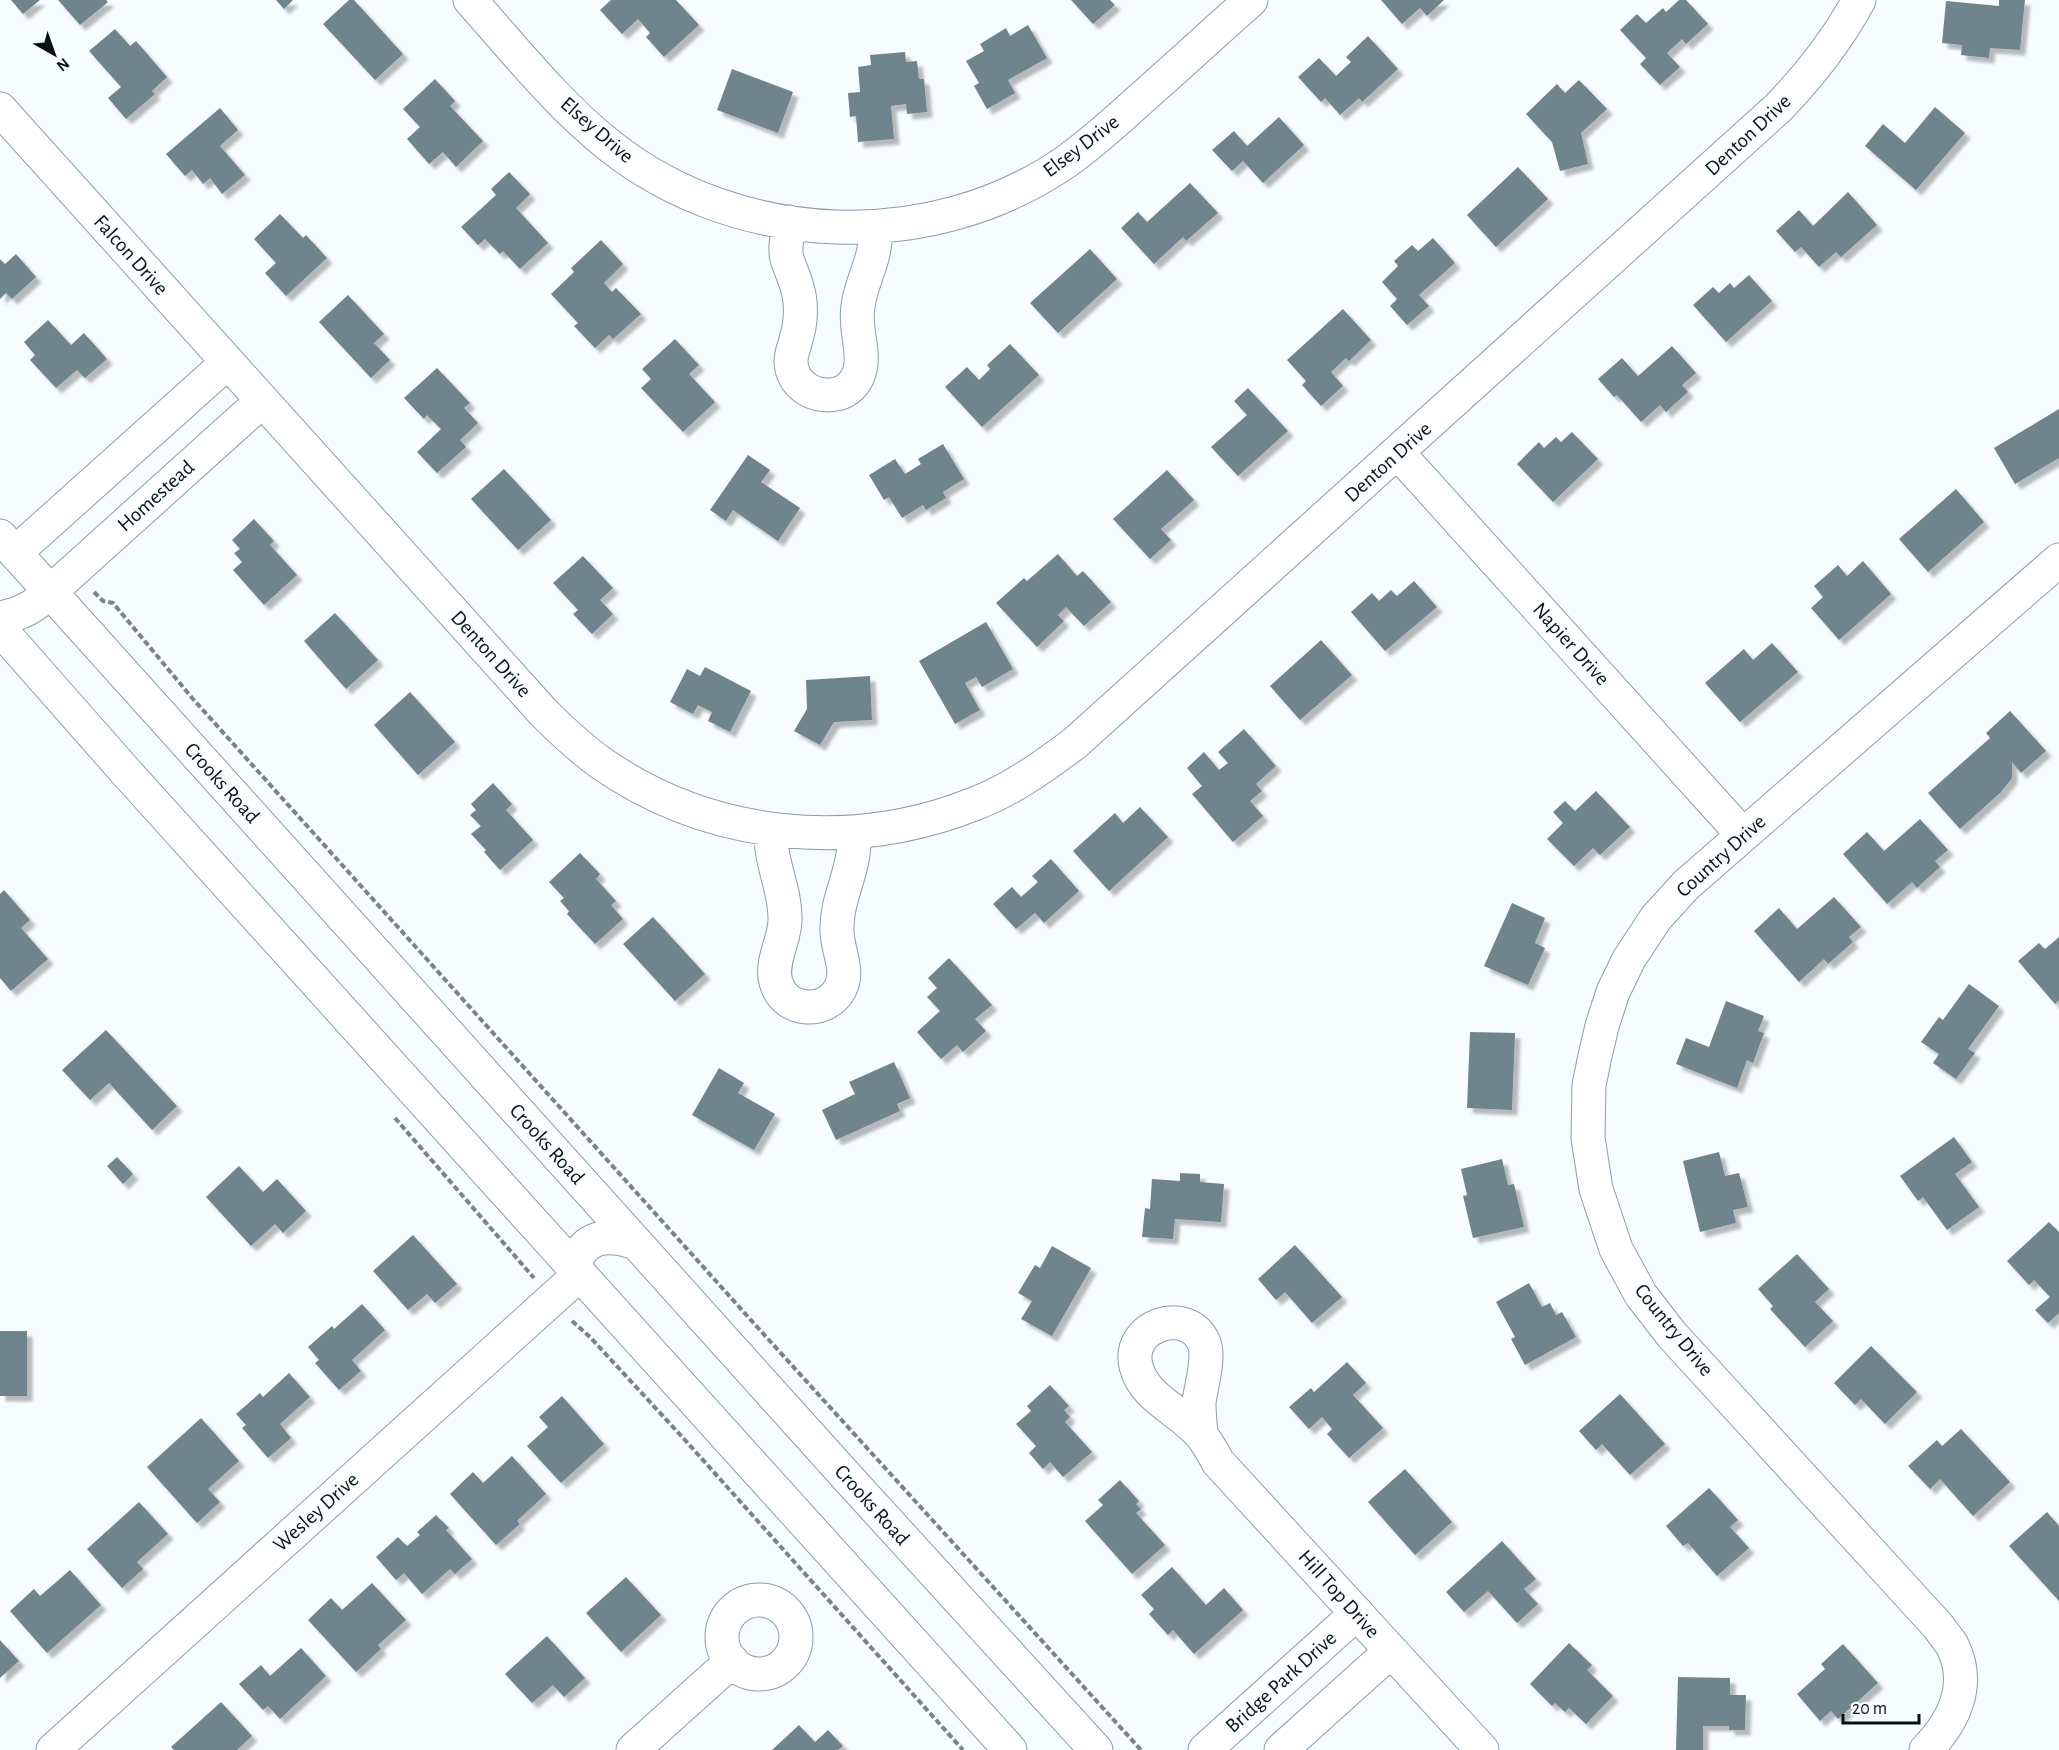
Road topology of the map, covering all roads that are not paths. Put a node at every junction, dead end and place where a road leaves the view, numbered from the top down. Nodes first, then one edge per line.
1 (470, 0) edge
2 (1251, 0) edge
3 (1859, 0) edge
4 (0, 109) edge
5 (789, 222) junction
6 (875, 227) junction
7 (228, 362) junction
8 (262, 401) junction
9 (1398, 453) junction
10 (7, 544) edge
11 (2059, 560) edge
12 (50, 592) junction
13 (0, 618) edge
14 (0, 629) edge
15 (772, 830) junction
16 (855, 833) junction
17 (1743, 835) junction
18 (636, 1243) junction
19 (577, 1271) junction
20 (1201, 1434) dead end
21 (1357, 1613) junction
22 (1391, 1651) junction
23 (732, 1662) dead end
24 (1932, 1744) edge
25 (53, 1750) edge
26 (633, 1750) edge
27 (1010, 1750) edge
28 (1096, 1750) edge
29 (1205, 1750) edge
30 (1281, 1750) edge
31 (1482, 1750) edge

1 - 5 street, Elsey Drive
2 - 6 street, Elsey Drive
3 - 9 street, Denton Drive
4 - 7 street, Falcon Drive
5 - 6 street, Elsey Drive
5 - 6 street
7 - 8 street, Falcon Drive
7 - 10 street
8 - 12 street, Homestead
8 - 15 street, Denton Drive
9 - 16 street, Denton Drive
9 - 17 street, Napier Drive
10 - 12 street, Crooks Road
11 - 17 street, Country Drive
12 - 13 street, Homestead
12 - 18 street, Crooks Road
14 - 19 street
15 - 16 street, Denton Drive
15 - 16 street
17 - 24 street, Country Drive
18 - 19 street, Wesley Drive
18 - 28 street, Crooks Road
19 - 25 street, Wesley Drive
19 - 27 street
20 - 21 street, Hill Top Drive
21 - 22 street, Hill Top Drive
21 - 29 street, Bridge Park Drive
22 - 30 street
22 - 31 street, Hill Top Drive
23 - 26 street

